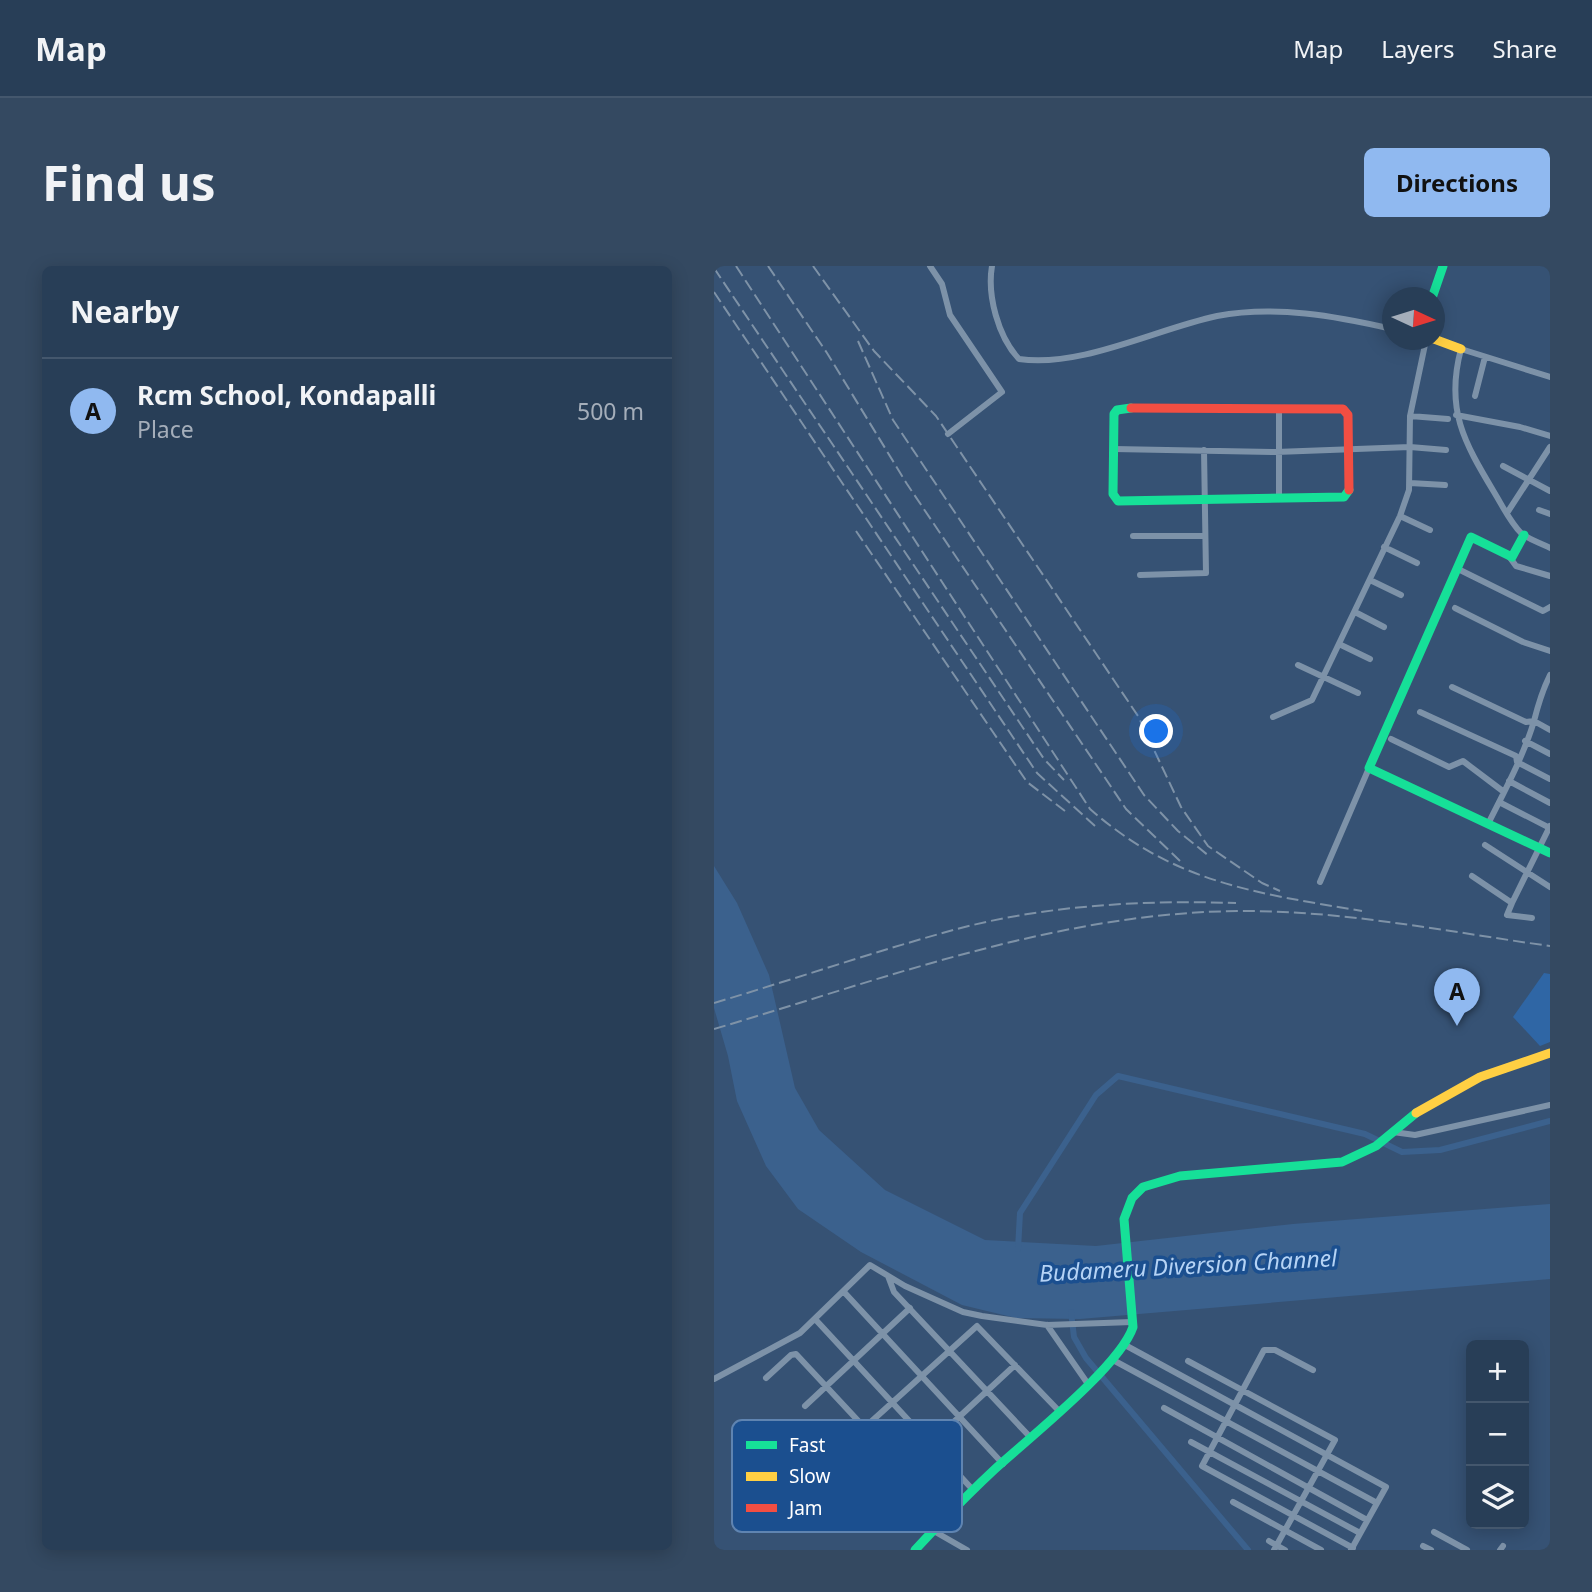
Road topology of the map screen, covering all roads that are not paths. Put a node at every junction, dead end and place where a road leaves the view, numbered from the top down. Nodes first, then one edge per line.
1 (929, 266) edge
2 (992, 266) edge
3 (1443, 266) edge
4 (1436, 287) edge
5 (1382, 327) edge
6 (1445, 343) edge
7 (1461, 349) junction
8 (1424, 350) edge
9 (1485, 357) junction
10 (1550, 377) edge
11 (1475, 396) dead end
12 (1279, 409) junction
13 (1456, 415) junction
14 (1410, 416) junction
15 (1448, 419) dead end
16 (948, 433) dead end
17 (1550, 436) edge
18 (1410, 447) junction
19 (1550, 447) edge
20 (1114, 449) junction
21 (1204, 450) junction
22 (1446, 450) dead end
23 (1349, 451) junction
24 (1276, 452) junction
25 (1503, 466) dead end
26 (1529, 480) junction
27 (1410, 482) junction
28 (1445, 485) dead end
29 (1550, 491) edge
30 (1279, 497) junction
31 (1203, 500) junction
32 (1539, 510) dead end
33 (1507, 513) junction
34 (1550, 514) edge
35 (1400, 516) junction
36 (1430, 530) dead end
37 (1133, 536) dead end
38 (1205, 536) junction
39 (1524, 536) junction
40 (1384, 547) junction
41 (1550, 548) edge
42 (1508, 555) junction
43 (1417, 563) dead end
44 (1458, 569) junction
45 (1140, 575) dead end
46 (1550, 576) edge
47 (1370, 580) junction
48 (1401, 595) dead end
49 (1550, 607) edge
50 (1455, 608) dead end
51 (1355, 612) junction
52 (1384, 627) dead end
53 (1339, 644) junction
54 (1550, 651) edge
55 (1370, 659) dead end
56 (1298, 665) dead end
57 (1550, 675) edge
58 (1323, 676) junction
59 (1452, 687) dead end
60 (1541, 692) junction
61 (1358, 693) dead end
62 (1550, 697) edge
63 (1420, 712) dead end
64 (1273, 717) dead end
65 (1534, 721) junction
66 (1550, 730) edge
67 (1391, 739) dead end
68 (1525, 741) junction
69 (1550, 754) edge
70 (1517, 762) junction
71 (1369, 768) junction
72 (1550, 779) edge
73 (1509, 781) junction
74 (1504, 792) junction
75 (1499, 802) junction
76 (1550, 803) edge
77 (1489, 822) junction
78 (1550, 827) edge
79 (1485, 845) dead end
80 (1540, 847) junction
81 (1550, 853) edge
82 (1527, 875) junction
83 (1472, 876) dead end
84 (1320, 882) dead end
85 (1550, 887) edge
86 (1512, 903) junction
87 (1532, 918) dead end
88 (1550, 1054) edge
89 (1550, 1105) edge
90 (1394, 1132) junction
91 (888, 1276) junction
92 (844, 1292) junction
93 (910, 1308) junction
94 (816, 1319) junction
95 (1132, 1322) junction
96 (1047, 1325) junction
97 (881, 1333) junction
98 (1125, 1345) junction
99 (948, 1349) junction
100 (854, 1360) junction
101 (1113, 1360) junction
102 (1188, 1361) dead end
103 (1015, 1365) junction
104 (1313, 1370) dead end
105 (920, 1376) junction
106 (766, 1378) dead end
107 (714, 1379) edge
108 (1089, 1383) junction
109 (825, 1386) junction
110 (1243, 1390) junction
111 (986, 1391) junction
112 (891, 1402) junction
113 (805, 1405) dead end
114 (1235, 1405) junction
115 (1164, 1408) dead end
116 (1060, 1412) junction
117 (957, 1417) junction
118 (855, 1420) edge
119 (872, 1420) edge
120 (908, 1420) edge
121 (954, 1420) edge
122 (960, 1420) edge
123 (1226, 1421) junction
124 (962, 1422) edge
125 (1031, 1438) junction
126 (1217, 1438) junction
127 (1191, 1442) dead end
128 (1210, 1451) junction
129 (1327, 1455) junction
130 (1003, 1464) junction
131 (1318, 1471) junction
132 (962, 1478) edge
133 (1309, 1488) junction
134 (973, 1490) junction
135 (962, 1501) edge
136 (1301, 1501) junction
137 (1233, 1502) dead end
138 (1377, 1503) junction
139 (1293, 1516) junction
140 (1367, 1520) junction
141 (1285, 1530) junction
142 (930, 1532) edge
143 (936, 1532) edge
144 (1434, 1532) dead end
145 (1360, 1533) junction
146 (1269, 1541) dead end
147 (1423, 1546) dead end
148 (1275, 1548) edge
149 (1352, 1549) edge
150 (915, 1550) edge
151 (967, 1550) edge
152 (1285, 1550) edge
153 (1321, 1550) edge
154 (1431, 1550) edge
155 (1467, 1550) edge

1 - 16 street
2 - 5 street
3 - 4 street
6 - 7 street
7 - 9 street
7 - 13 street
8 - 14 street
9 - 10 street
9 - 11 street
12 - 20 street
12 - 23 street
12 - 24 street
13 - 17 street
13 - 33 street
14 - 15 street
14 - 18 street
18 - 22 street
18 - 23 street
18 - 27 street
19 - 26 street
20 - 21 street
20 - 31 street
21 - 24 street
21 - 31 street
23 - 24 street
23 - 30 street
24 - 30 street
25 - 26 street
26 - 29 street
26 - 33 street
27 - 28 street
27 - 35 street
30 - 31 street
31 - 38 street
32 - 34 street
33 - 39 street
35 - 36 street
35 - 40 street
37 - 38 street
38 - 45 street
39 - 41 street
39 - 42 street
40 - 43 street
40 - 47 street
42 - 44 street
42 - 46 street
44 - 49 street
44 - 71 street
47 - 48 street
47 - 51 street
50 - 54 street
51 - 52 street
51 - 53 street
53 - 55 street
53 - 58 street
56 - 58 street
57 - 60 street
58 - 61 street
58 - 64 street
59 - 65 street
60 - 62 street
60 - 65 street
63 - 70 street
65 - 66 street
65 - 68 street
67 - 74 street
68 - 69 street
68 - 70 street
70 - 72 street
70 - 73 street
71 - 77 street
71 - 84 street
73 - 74 street
73 - 76 street
74 - 75 street
75 - 77 street
75 - 78 street
77 - 80 street
78 - 80 street
79 - 82 street
80 - 81 street
80 - 82 street
82 - 85 street
82 - 86 street
83 - 86 street
86 - 87 street
88 - 90 street
89 - 90 street
90 - 95 street
91 - 92 street
91 - 93 street
91 - 96 street
92 - 94 street
92 - 97 street
93 - 97 street
93 - 99 street
94 - 100 street
94 - 107 street
95 - 96 street
95 - 98 street
96 - 108 street
97 - 100 street
97 - 105 street
98 - 101 street
98 - 114 street
99 - 103 street
99 - 105 street
99 - 111 street
100 - 109 street
100 - 112 street
101 - 108 street
101 - 123 street
102 - 110 street
103 - 111 street
103 - 116 street
104 - 110 street
105 - 112 street
105 - 117 street
106 - 109 street
108 - 116 street
109 - 113 street
109 - 118 street
110 - 114 street
110 - 129 street
111 - 117 street
111 - 125 street
112 - 119 street
112 - 120 street
114 - 123 street
114 - 129 street
115 - 126 street
116 - 125 street
117 - 121 street
117 - 122 street
123 - 126 street
123 - 131 street
124 - 130 street
125 - 130 street
126 - 128 street
126 - 133 street
127 - 128 street
128 - 136 street
128 - 139 street
129 - 131 street
129 - 138 street
130 - 134 street
131 - 133 street
131 - 138 street
132 - 134 street
133 - 136 street
133 - 140 street
134 - 135 street
136 - 139 street
136 - 145 street
137 - 141 street
138 - 140 street
139 - 141 street
139 - 149 street
140 - 145 street
141 - 148 street
141 - 153 street
142 - 150 street
143 - 151 street
144 - 155 street
145 - 149 street
146 - 148 street
147 - 154 street
148 - 152 street

